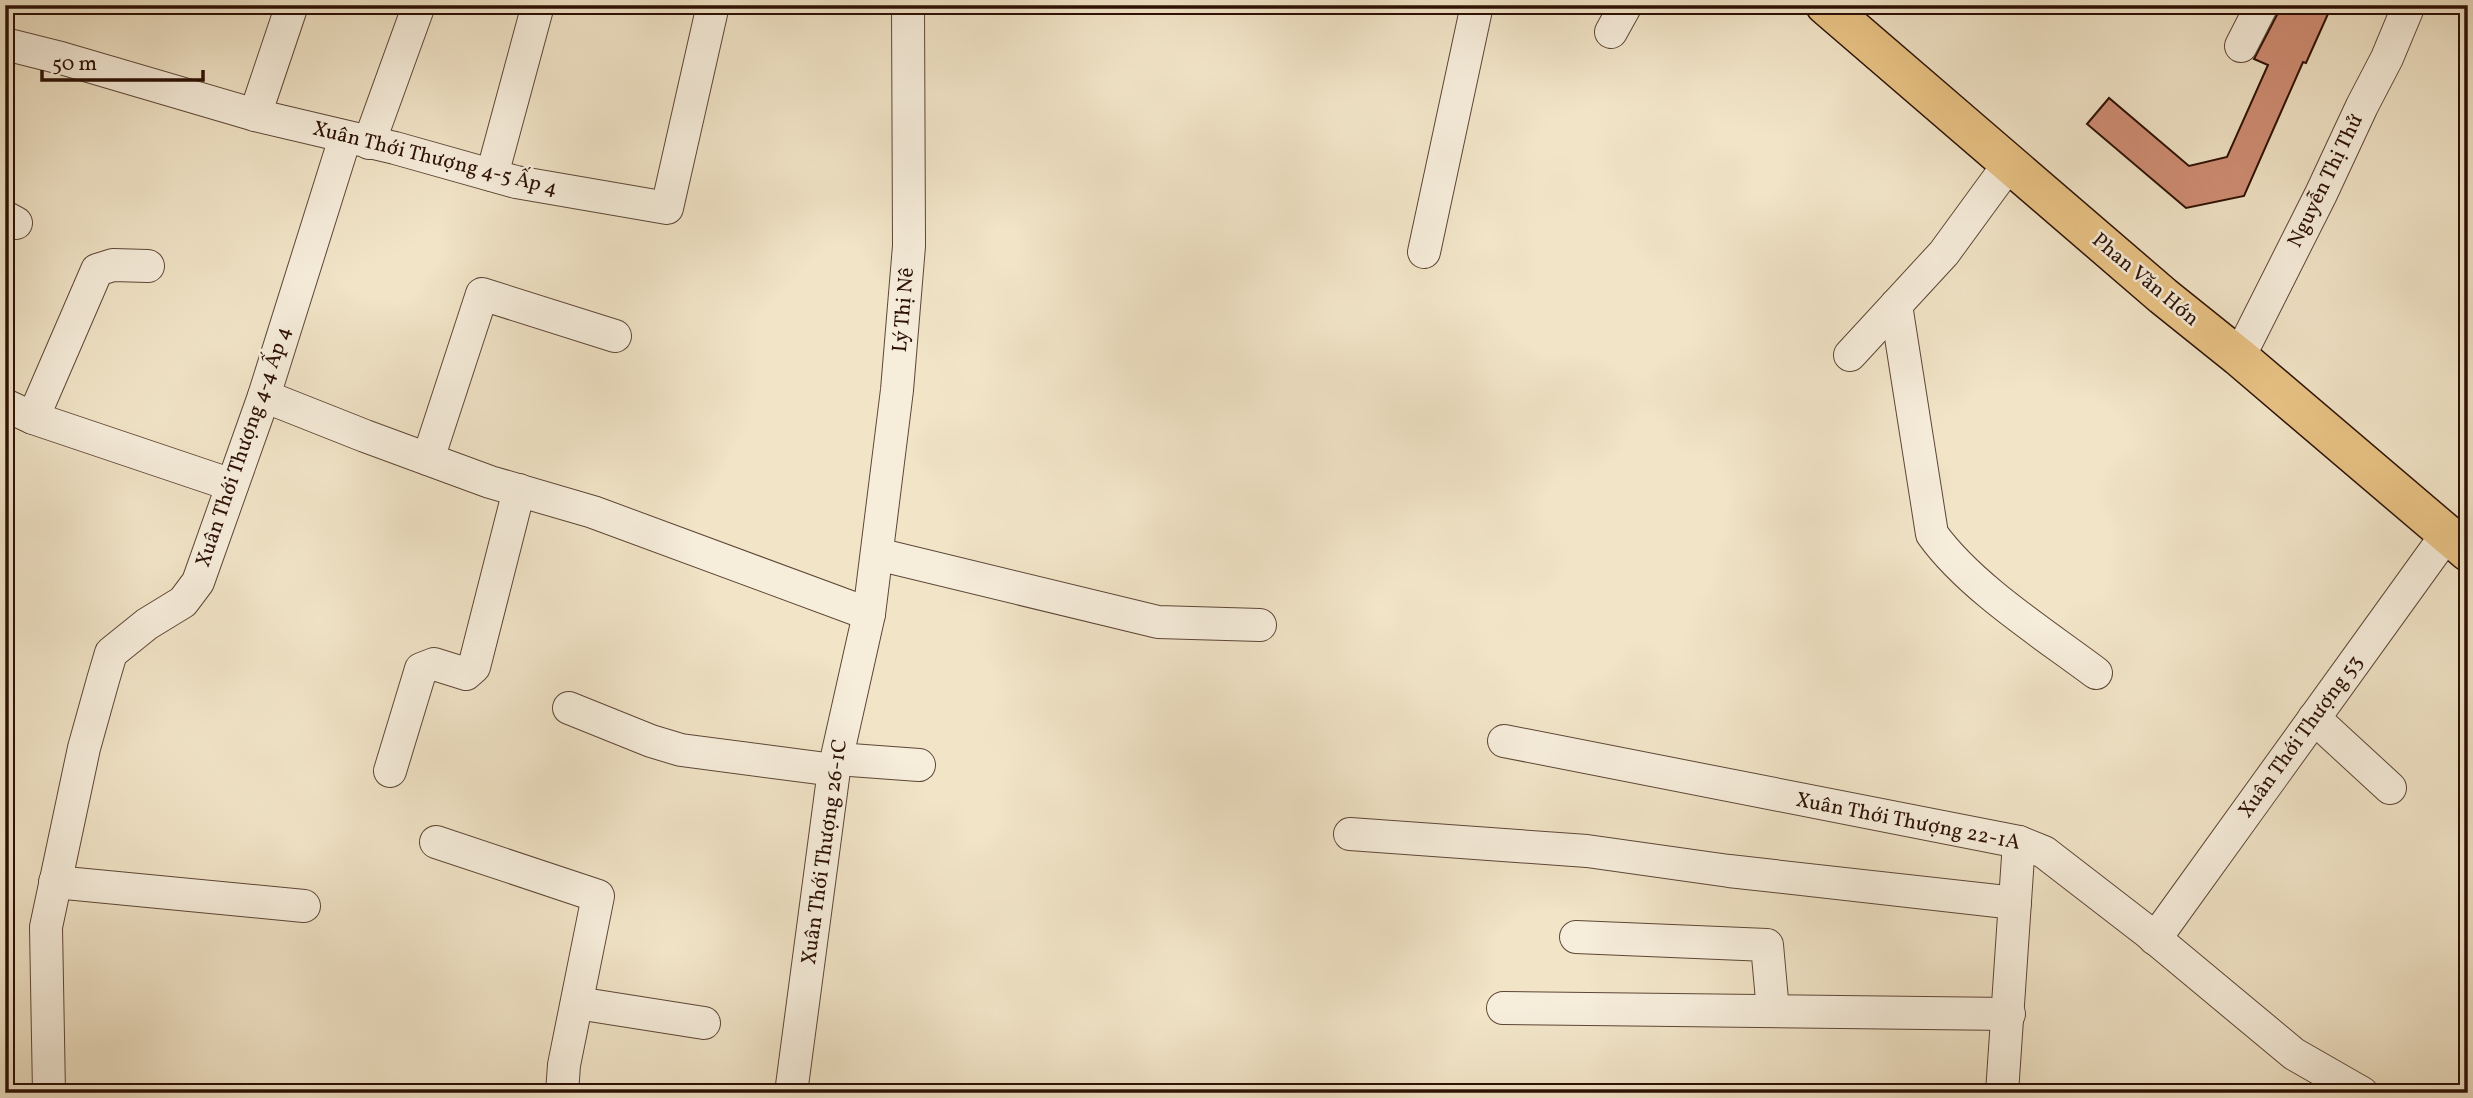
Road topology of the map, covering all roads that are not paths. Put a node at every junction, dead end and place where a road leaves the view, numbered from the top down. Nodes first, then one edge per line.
1 (292, 5) edge
2 (419, 5) edge
3 (538, 5) edge
4 (713, 5) edge
5 (908, 5) edge
6 (1477, 5) edge
7 (2262, 5) edge
8 (2410, 5) edge
9 (1830, 7) edge
10 (5, 44) edge
11 (2241, 46) dead end
12 (255, 115) junction
13 (357, 140) junction
14 (2009, 164) junction
15 (492, 175) junction
16 (1424, 252) dead end
17 (148, 266) dead end
18 (1896, 305) junction
19 (615, 336) dead end
20 (1850, 355) dead end
21 (2239, 357) junction
22 (264, 396) junction
23 (19, 411) edge
24 (428, 459) junction
25 (232, 485) junction
26 (520, 490) junction
27 (2457, 543) edge
28 (877, 554) junction
29 (869, 614) junction
30 (1259, 625) dead end
31 (2096, 673) dead end
32 (569, 708) dead end
33 (2314, 718) junction
34 (1504, 741) dead end
35 (836, 764) junction
36 (919, 765) dead end
37 (390, 771) dead end
38 (2390, 788) dead end
39 (1350, 834) dead end
40 (436, 842) dead end
41 (2019, 842) junction
42 (55, 882) junction
43 (2015, 904) junction
44 (304, 906) dead end
45 (1576, 937) dead end
46 (2155, 939) junction
47 (577, 1003) junction
48 (1503, 1008) dead end
49 (1773, 1011) junction
50 (2009, 1014) junction
51 (704, 1023) dead end
52 (49, 1093) edge
53 (562, 1093) edge
54 (791, 1093) edge
55 (2002, 1093) edge
56 (2362, 1093) edge

1 - 12 street
2 - 13 street, Xuân Thới Thượng 4-4 Ấp 4
3 - 15 street
4 - 15 street, Xuân Thới Thượng 4-5 Ấp 4
5 - 28 street, Lý Thị Nê
6 - 16 street
7 - 11 street
8 - 21 street, Nguyễn Thị Thử
9 - 14 main road, Phan Văn Hớn
10 - 12 street, Xuân Thới Thượng 4-5 Ấp 4
12 - 13 street, Xuân Thới Thượng 4-5 Ấp 4
13 - 15 street, Xuân Thới Thượng 4-5 Ấp 4
13 - 22 street, Xuân Thới Thượng 4-4 Ấp 4
14 - 18 street
14 - 21 main road, Phan Văn Hớn
17 - 23 street
18 - 20 street
18 - 31 street
19 - 24 street
21 - 27 main road, Phan Văn Hớn
22 - 24 street
22 - 25 street, Xuân Thới Thượng 4-4 Ấp 4
23 - 25 street
24 - 26 street
25 - 42 street, Xuân Thới Thượng 4-4 Ấp 4
26 - 29 street
26 - 37 street
27 - 33 street, Xuân Thới Thượng 53
28 - 29 street, Lý Thị Nê
28 - 30 street
29 - 35 street, Xuân Thới Thượng 26-1C
32 - 35 street
33 - 38 street
33 - 46 street, Xuân Thới Thượng 53
34 - 41 street, Xuân Thới Thượng 22-1A
35 - 36 street
35 - 54 street, Xuân Thới Thượng 26-1C
39 - 43 street
40 - 47 street
41 - 43 street
41 - 46 street, Xuân Thới Thượng 22-1A
42 - 44 street
42 - 52 street, Xuân Thới Thượng 4-4 Ấp 4
43 - 50 street
45 - 49 street
46 - 56 street, Xuân Thới Thượng 22-1A
47 - 51 street
47 - 53 street
48 - 49 street
49 - 50 street
50 - 55 street

